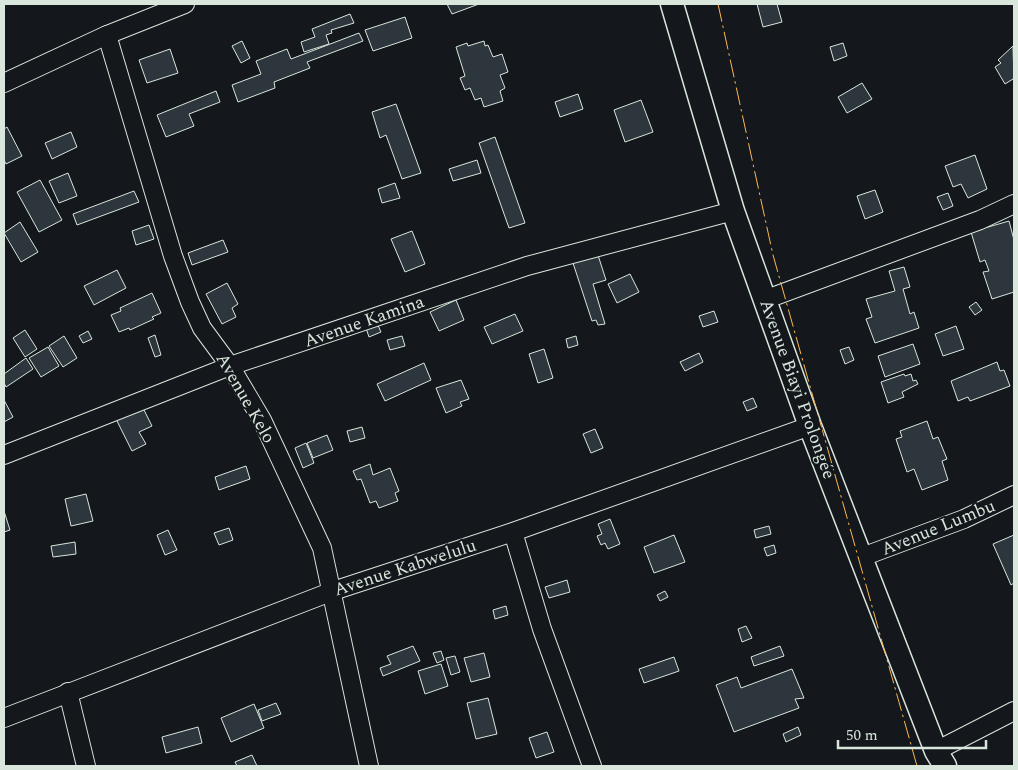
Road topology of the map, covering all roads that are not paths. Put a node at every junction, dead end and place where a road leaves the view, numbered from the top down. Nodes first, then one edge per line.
1 (185, 4) edge
2 (672, 4) edge
3 (107, 35) junction
4 (4, 83) edge
5 (1014, 204) edge
6 (733, 211) junction
7 (764, 300) junction
8 (230, 366) junction
9 (810, 426) junction
10 (4, 455) edge
11 (1014, 495) edge
12 (513, 532) junction
13 (862, 557) junction
14 (333, 591) junction
15 (68, 692) junction
16 (1014, 711) edge
17 (4, 718) edge
18 (940, 758) edge
19 (86, 766) edge
20 (369, 766) edge
21 (592, 766) edge

1 - 3 street
2 - 6 street, Avenue Biayi Prolongée
3 - 4 street
3 - 8 street, Avenue Kelo
5 - 7 street
6 - 7 street, Avenue Biayi Prolongée
6 - 8 street, Avenue Kamina
7 - 9 street, Avenue Biayi Prolongée
8 - 10 street, Avenue Kamina
8 - 14 street, Avenue Kelo
9 - 12 street, Avenue Kabwelulu
9 - 13 street, Avenue Biayi Prolongée
11 - 13 street, Avenue Lumbu
12 - 14 street, Avenue Kabwelulu
12 - 21 street
13 - 18 street, Avenue Biayi Prolongée
14 - 15 street, Avenue Kabwelulu
14 - 20 street, Avenue Kelo
15 - 17 street, Avenue Kabwelulu
15 - 19 street
16 - 18 street

